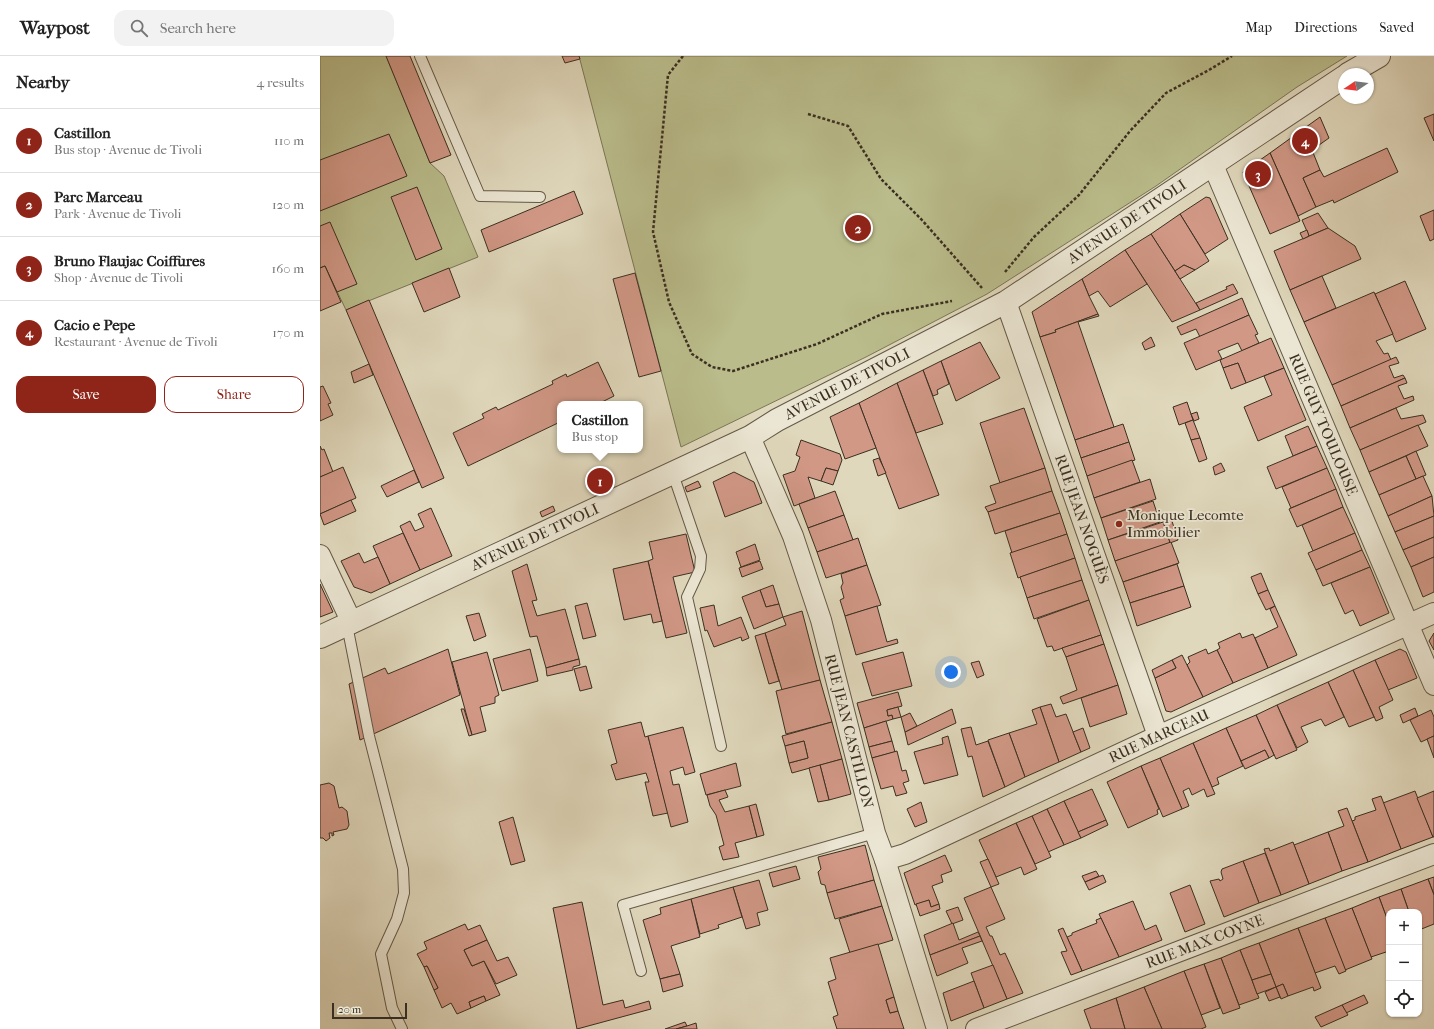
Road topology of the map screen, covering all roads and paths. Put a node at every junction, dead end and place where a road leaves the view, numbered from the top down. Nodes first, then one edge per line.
1 (420, 56) edge
2 (683, 56) edge
3 (1232, 56) edge
4 (1379, 56) edge
5 (1358, 68) edge
6 (1338, 81) edge
7 (808, 114) dead end
8 (1213, 165) junction
9 (540, 197) dead end
10 (1002, 277) dead end
11 (982, 289) dead end
12 (957, 300) dead end
13 (1006, 302) junction
14 (750, 437) junction
15 (673, 474) junction
16 (320, 554) edge
17 (1434, 613) edge
18 (349, 624) junction
19 (1407, 625) junction
20 (320, 637) edge
21 (1434, 685) edge
22 (1158, 736) junction
23 (721, 746) dead end
24 (875, 833) junction
25 (1434, 854) edge
26 (885, 860) junction
27 (641, 971) dead end
28 (402, 1029) edge
29 (937, 1029) edge
30 (976, 1029) edge

1 - 9 lane
2 - 12 path
3 - 10 path
4 - 5 street
6 - 8 street, AVENUE DE TIVOLI
7 - 11 path
8 - 13 street, AVENUE DE TIVOLI
8 - 19 street, RUE GUY TOULOUSE
13 - 14 street, AVENUE DE TIVOLI
13 - 22 street, RUE JEAN NOGUÈS
14 - 15 street, AVENUE DE TIVOLI
14 - 24 street, RUE JEAN CASTILLON
15 - 18 street, AVENUE DE TIVOLI
15 - 23 lane
16 - 18 street
17 - 19 street, RUE MARCEAU
18 - 20 street, AVENUE DE TIVOLI
18 - 28 lane
19 - 21 street, RUE GUY TOULOUSE
19 - 22 street, RUE MARCEAU
22 - 26 street, RUE MARCEAU
24 - 26 street, RUE JEAN CASTILLON
24 - 27 lane
25 - 30 street, RUE MAX COYNE
26 - 29 street, RUE JEAN CASTILLON

